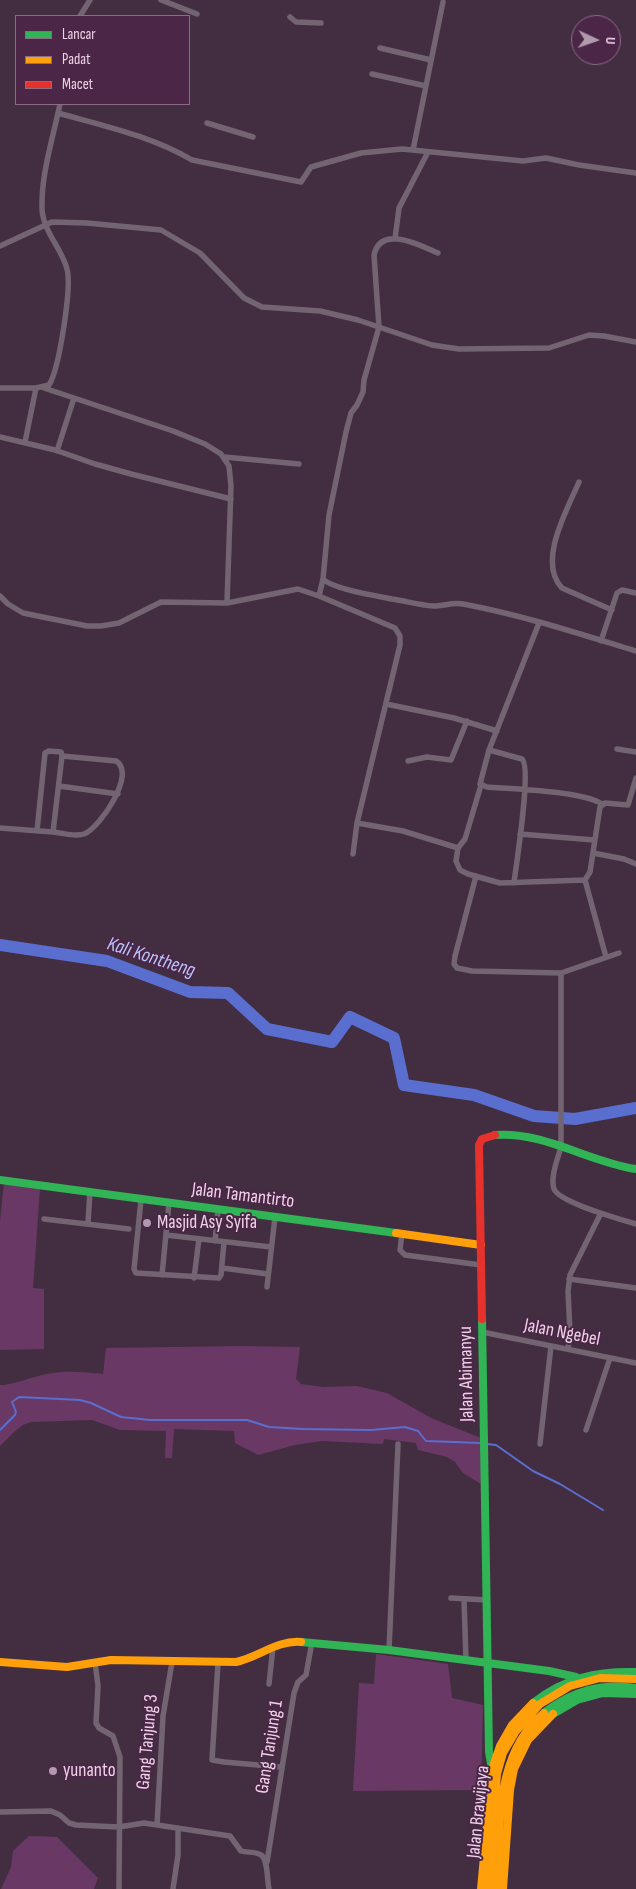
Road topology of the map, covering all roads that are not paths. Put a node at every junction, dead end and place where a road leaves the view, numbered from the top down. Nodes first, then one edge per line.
1 (90, 0) edge
2 (161, 0) edge
3 (443, 2) dead end
4 (197, 14) dead end
5 (81, 15) edge
6 (290, 17) dead end
7 (321, 22) dead end
8 (380, 48) dead end
9 (431, 60) junction
10 (372, 74) dead end
11 (426, 86) junction
12 (60, 105) edge
13 (58, 113) junction
14 (207, 123) dead end
15 (253, 137) dead end
16 (414, 150) junction
17 (428, 152) junction
18 (636, 173) edge
19 (46, 225) junction
20 (395, 239) junction
21 (0, 246) edge
22 (438, 253) dead end
23 (379, 326) junction
24 (636, 342) edge
25 (0, 388) edge
26 (36, 388) junction
27 (44, 388) junction
28 (74, 398) junction
29 (0, 437) edge
30 (25, 442) junction
31 (57, 451) junction
32 (224, 457) junction
33 (299, 464) dead end
34 (579, 482) dead end
35 (231, 499) junction
36 (323, 579) junction
37 (636, 593) edge
38 (0, 596) edge
39 (319, 596) junction
40 (228, 603) junction
41 (612, 610) junction
42 (539, 624) junction
43 (602, 641) junction
44 (636, 652) edge
45 (386, 704) junction
46 (468, 721) junction
47 (497, 731) junction
48 (616, 749) dead end
49 (489, 750) junction
50 (636, 752) edge
51 (62, 756) junction
52 (408, 761) dead end
53 (636, 778) edge
54 (59, 786) junction
55 (481, 786) junction
56 (526, 790) junction
57 (118, 794) junction
58 (602, 804) junction
59 (357, 823) junction
60 (0, 828) edge
61 (36, 831) junction
62 (53, 832) junction
63 (520, 834) junction
64 (594, 840) junction
65 (458, 848) junction
66 (353, 854) dead end
67 (593, 854) junction
68 (636, 864) edge
69 (476, 876) junction
70 (585, 880) junction
71 (514, 883) junction
72 (619, 953) dead end
73 (606, 957) junction
74 (561, 972) junction
75 (561, 1146) junction
76 (636, 1169) edge
77 (0, 1180) edge
78 (90, 1192) junction
79 (141, 1200) junction
80 (169, 1203) junction
81 (218, 1210) junction
82 (601, 1213) junction
83 (275, 1217) junction
84 (44, 1219) dead end
85 (88, 1224) junction
86 (636, 1224) edge
87 (129, 1229) dead end
88 (402, 1234) junction
89 (166, 1235) junction
90 (198, 1239) junction
91 (215, 1241) junction
92 (224, 1242) junction
93 (481, 1245) junction
94 (271, 1247) junction
95 (481, 1266) junction
96 (222, 1268) junction
97 (268, 1274) junction
98 (162, 1275) junction
99 (194, 1278) junction
100 (569, 1279) junction
101 (267, 1287) dead end
102 (636, 1288) edge
103 (482, 1332) junction
104 (551, 1346) junction
105 (568, 1349) junction
106 (610, 1358) junction
107 (636, 1363) edge
108 (586, 1430) dead end
109 (398, 1444) dead end
110 (540, 1444) dead end
111 (451, 1598) dead end
112 (464, 1598) junction
113 (487, 1600) junction
114 (312, 1642) junction
115 (273, 1647) junction
116 (389, 1650) junction
117 (466, 1661) junction
118 (0, 1662) edge
119 (95, 1662) junction
120 (172, 1662) junction
121 (218, 1663) junction
122 (487, 1663) junction
123 (636, 1672) edge
124 (576, 1677) junction
125 (636, 1679) edge
126 (268, 1684) dead end
127 (636, 1688) edge
128 (636, 1694) edge
129 (281, 1767) junction
130 (492, 1769) junction
131 (0, 1812) edge
132 (157, 1825) junction
133 (119, 1827) junction
134 (178, 1828) junction
135 (266, 1862) junction
136 (119, 1889) edge
137 (173, 1889) edge
138 (269, 1889) edge
139 (482, 1889) edge
140 (488, 1889) edge
141 (496, 1889) edge
142 (502, 1889) edge

1 - 5 street
2 - 4 street
3 - 9 street
6 - 7 street
8 - 9 street
9 - 11 street
10 - 11 street
11 - 16 street
12 - 13 street
13 - 16 street
13 - 19 street
14 - 15 street
16 - 17 street
17 - 18 street
17 - 20 street
19 - 21 street
19 - 23 street
19 - 27 street
20 - 22 street
20 - 23 street
23 - 24 street
23 - 36 street
25 - 26 street
26 - 27 street
26 - 30 street
27 - 28 street
28 - 31 street
28 - 32 street
29 - 30 street
30 - 31 street
31 - 35 street
32 - 33 street
32 - 35 street
34 - 41 street
35 - 40 street
36 - 39 street
36 - 42 street
37 - 41 street
38 - 40 street
39 - 40 street
39 - 45 street
41 - 43 street
42 - 43 street
42 - 47 street
43 - 44 street
45 - 46 street
45 - 59 street
46 - 47 street
46 - 52 street
47 - 49 street
48 - 50 street
49 - 55 street
49 - 56 street
51 - 54 street
51 - 57 street
51 - 61 street
53 - 58 street
54 - 57 street
54 - 62 street
55 - 56 street
55 - 65 street
56 - 58 street
56 - 63 street
57 - 62 street
58 - 64 street
59 - 65 street
59 - 66 street
60 - 61 street
61 - 62 street
63 - 64 street
63 - 71 street
64 - 67 street
65 - 69 street
67 - 68 street
67 - 70 street
69 - 71 street
69 - 74 street
70 - 71 street
70 - 73 street
72 - 73 street
73 - 74 street
74 - 75 street
75 - 76 main road, Jalan Abimanyu
75 - 82 street
75 - 93 main road, Jalan Abimanyu
77 - 78 main road, Jalan Tamantirto
78 - 79 main road, Jalan Tamantirto
78 - 85 street
79 - 80 main road, Jalan Tamantirto
79 - 98 street
80 - 81 main road, Jalan Tamantirto
80 - 89 street
81 - 83 main road, Jalan Tamantirto
81 - 91 street
82 - 86 street
82 - 100 street
83 - 88 main road, Jalan Tamantirto
83 - 94 street
84 - 85 street
85 - 87 street
88 - 93 main road, Jalan Tamantirto
88 - 95 street
89 - 90 street
89 - 98 street
90 - 91 street
90 - 99 street
91 - 92 street
92 - 94 street
92 - 96 street
93 - 95 main road, Jalan Abimanyu
94 - 97 street
95 - 103 main road, Jalan Abimanyu
96 - 97 street
96 - 99 street
97 - 101 street
98 - 99 street
100 - 102 street
100 - 105 street
103 - 104 street, Jalan Ngebel
103 - 113 main road, Jalan Abimanyu
104 - 105 street, Jalan Ngebel
104 - 110 street
105 - 106 street, Jalan Ngebel
106 - 107 street, Jalan Ngebel
106 - 108 street
109 - 116 street
111 - 112 street
112 - 113 street
112 - 117 street
113 - 122 main road, Jalan Abimanyu
114 - 115 main road
114 - 116 main road
114 - 129 street, Gang Tanjung 1
115 - 121 main road
115 - 126 street
116 - 117 main road
117 - 122 main road
118 - 119 main road
119 - 120 main road
119 - 133 street
120 - 121 main road
120 - 132 street, Gang Tanjung 3
121 - 129 street
122 - 124 main road
122 - 130 main road, Jalan Abimanyu
123 - 124 main road
124 - 130 main road
125 - 140 main road, Jalan Brawijaya
127 - 141 main road, Jalan Brawijaya
128 - 142 main road
129 - 135 street, Gang Tanjung 1
130 - 139 main road
131 - 133 street
132 - 133 street
132 - 134 street
133 - 136 street
134 - 135 street
134 - 137 street
135 - 138 street, Gang Tanjung 1

